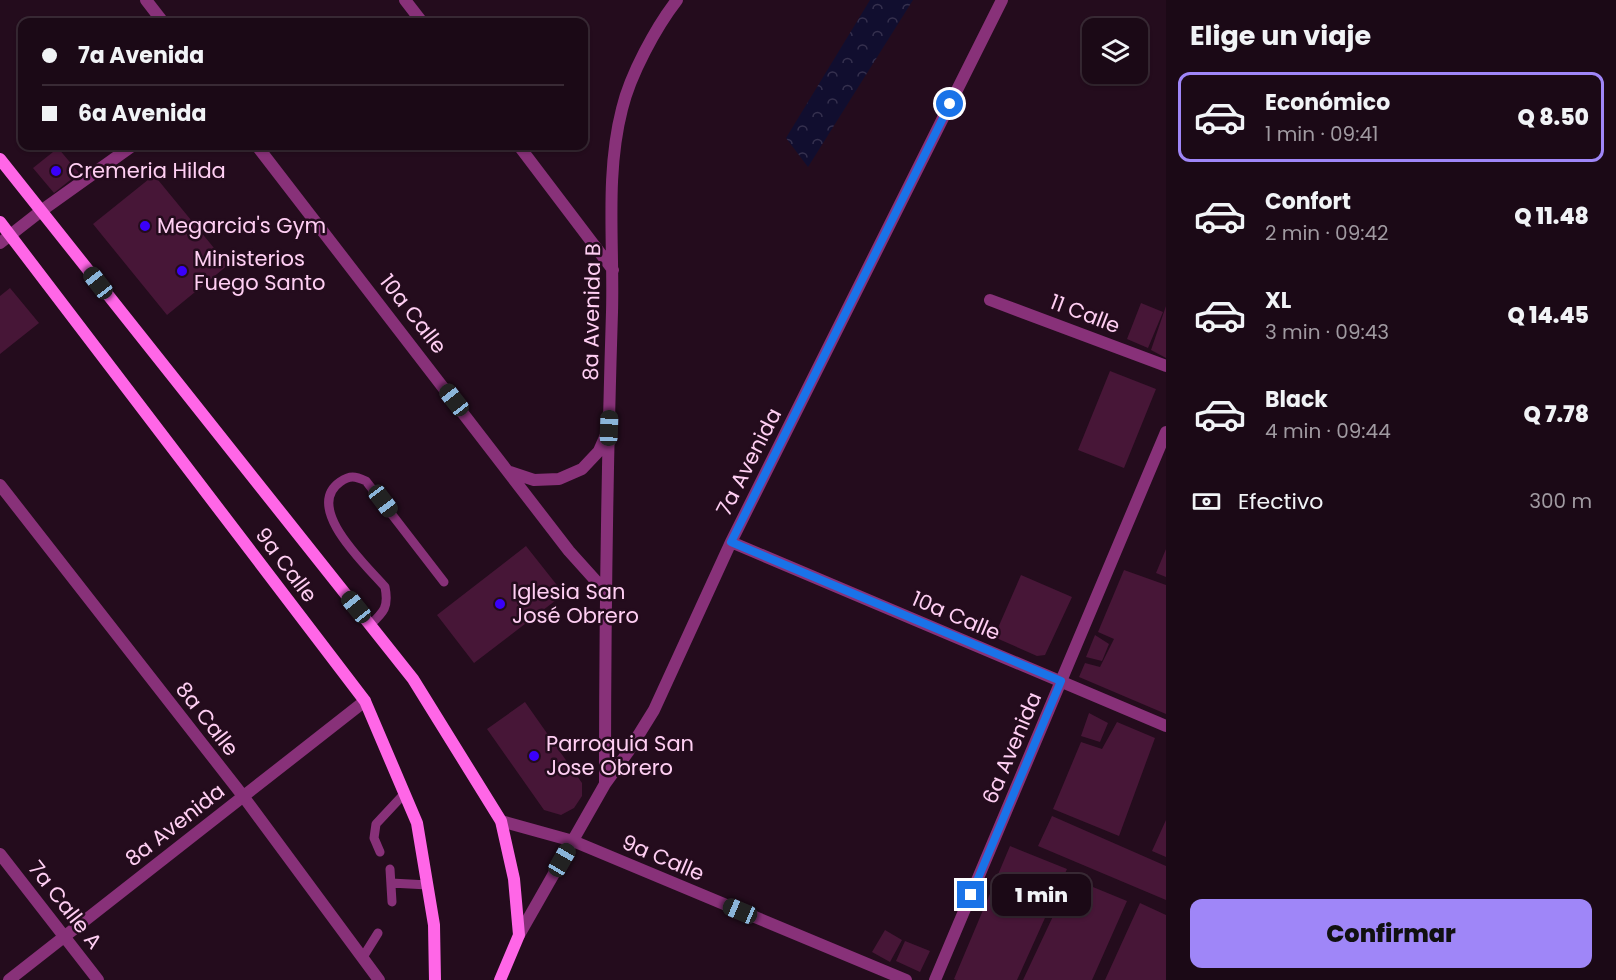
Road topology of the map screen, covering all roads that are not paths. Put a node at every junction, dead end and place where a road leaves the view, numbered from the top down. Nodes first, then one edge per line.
1 (146, 0) edge
2 (405, 0) edge
3 (1002, 0) edge
4 (669, 3) edge
5 (160, 18) edge
6 (419, 18) edge
7 (126, 150) edge
8 (260, 150) edge
9 (522, 150) edge
10 (0, 159) edge
11 (41, 211) junction
12 (0, 222) edge
13 (5, 239) edge
14 (613, 270) junction
15 (990, 300) dead end
16 (1166, 366) edge
17 (609, 428) junction
18 (1166, 432) edge
19 (510, 472) junction
20 (0, 485) edge
21 (731, 542) junction
22 (444, 582) dead end
23 (605, 591) junction
24 (370, 625) junction
25 (1061, 681) junction
26 (365, 701) junction
27 (1166, 726) edge
28 (605, 784) junction
29 (404, 794) junction
30 (243, 796) junction
31 (501, 821) junction
32 (573, 841) junction
33 (380, 852) dead end
34 (0, 854) edge
35 (390, 869) dead end
36 (391, 883) junction
37 (428, 885) junction
38 (392, 902) dead end
39 (378, 933) dead end
40 (519, 935) junction
41 (64, 937) junction
42 (363, 957) junction
43 (9, 980) edge
44 (98, 980) edge
45 (380, 980) edge
46 (435, 980) edge
47 (500, 980) edge
48 (906, 980) edge
49 (935, 980) edge

1 - 5 street
2 - 6 street
3 - 21 street, 7a Avenida
4 - 14 street, 8a Avenida B
7 - 11 street
8 - 19 street, 10a Calle
9 - 14 street
10 - 11 main road, 9a Calle
11 - 13 street
11 - 24 main road, 9a Calle
12 - 13 main road, 9a Calle
13 - 26 main road, 9a Calle
14 - 17 street, 8a Avenida B
15 - 16 street, 11 Calle
17 - 19 street
17 - 23 street, 8a Avenida B
18 - 25 street, 6a Avenida
19 - 23 street, 10a Calle
20 - 30 street, 8a Calle
21 - 25 street, 10a Calle
21 - 28 street, 7a Avenida
22 - 24 lane
23 - 28 street, 8a Avenida B
24 - 31 main road, 9a Calle
25 - 27 street, 10a Calle
25 - 49 street, 6a Avenida
26 - 29 main road, 9a Calle
26 - 30 street, 8a Avenida
28 - 32 street, 7a Avenida
29 - 33 lane
29 - 37 main road, 9a Calle
30 - 41 street, 8a Avenida
30 - 42 street, 8a Calle
31 - 32 street, 9a Calle
31 - 40 main road, 9a Calle
32 - 40 street, 7a Avenida
32 - 48 street, 9a Calle
34 - 41 street, 7a Calle A
35 - 36 lane
36 - 37 lane
36 - 38 lane
37 - 46 main road, 9a Calle
39 - 42 lane
40 - 47 main road, 9a Calle
41 - 43 street, 8a Avenida
41 - 44 street, 7a Calle A
42 - 45 street, 8a Calle

